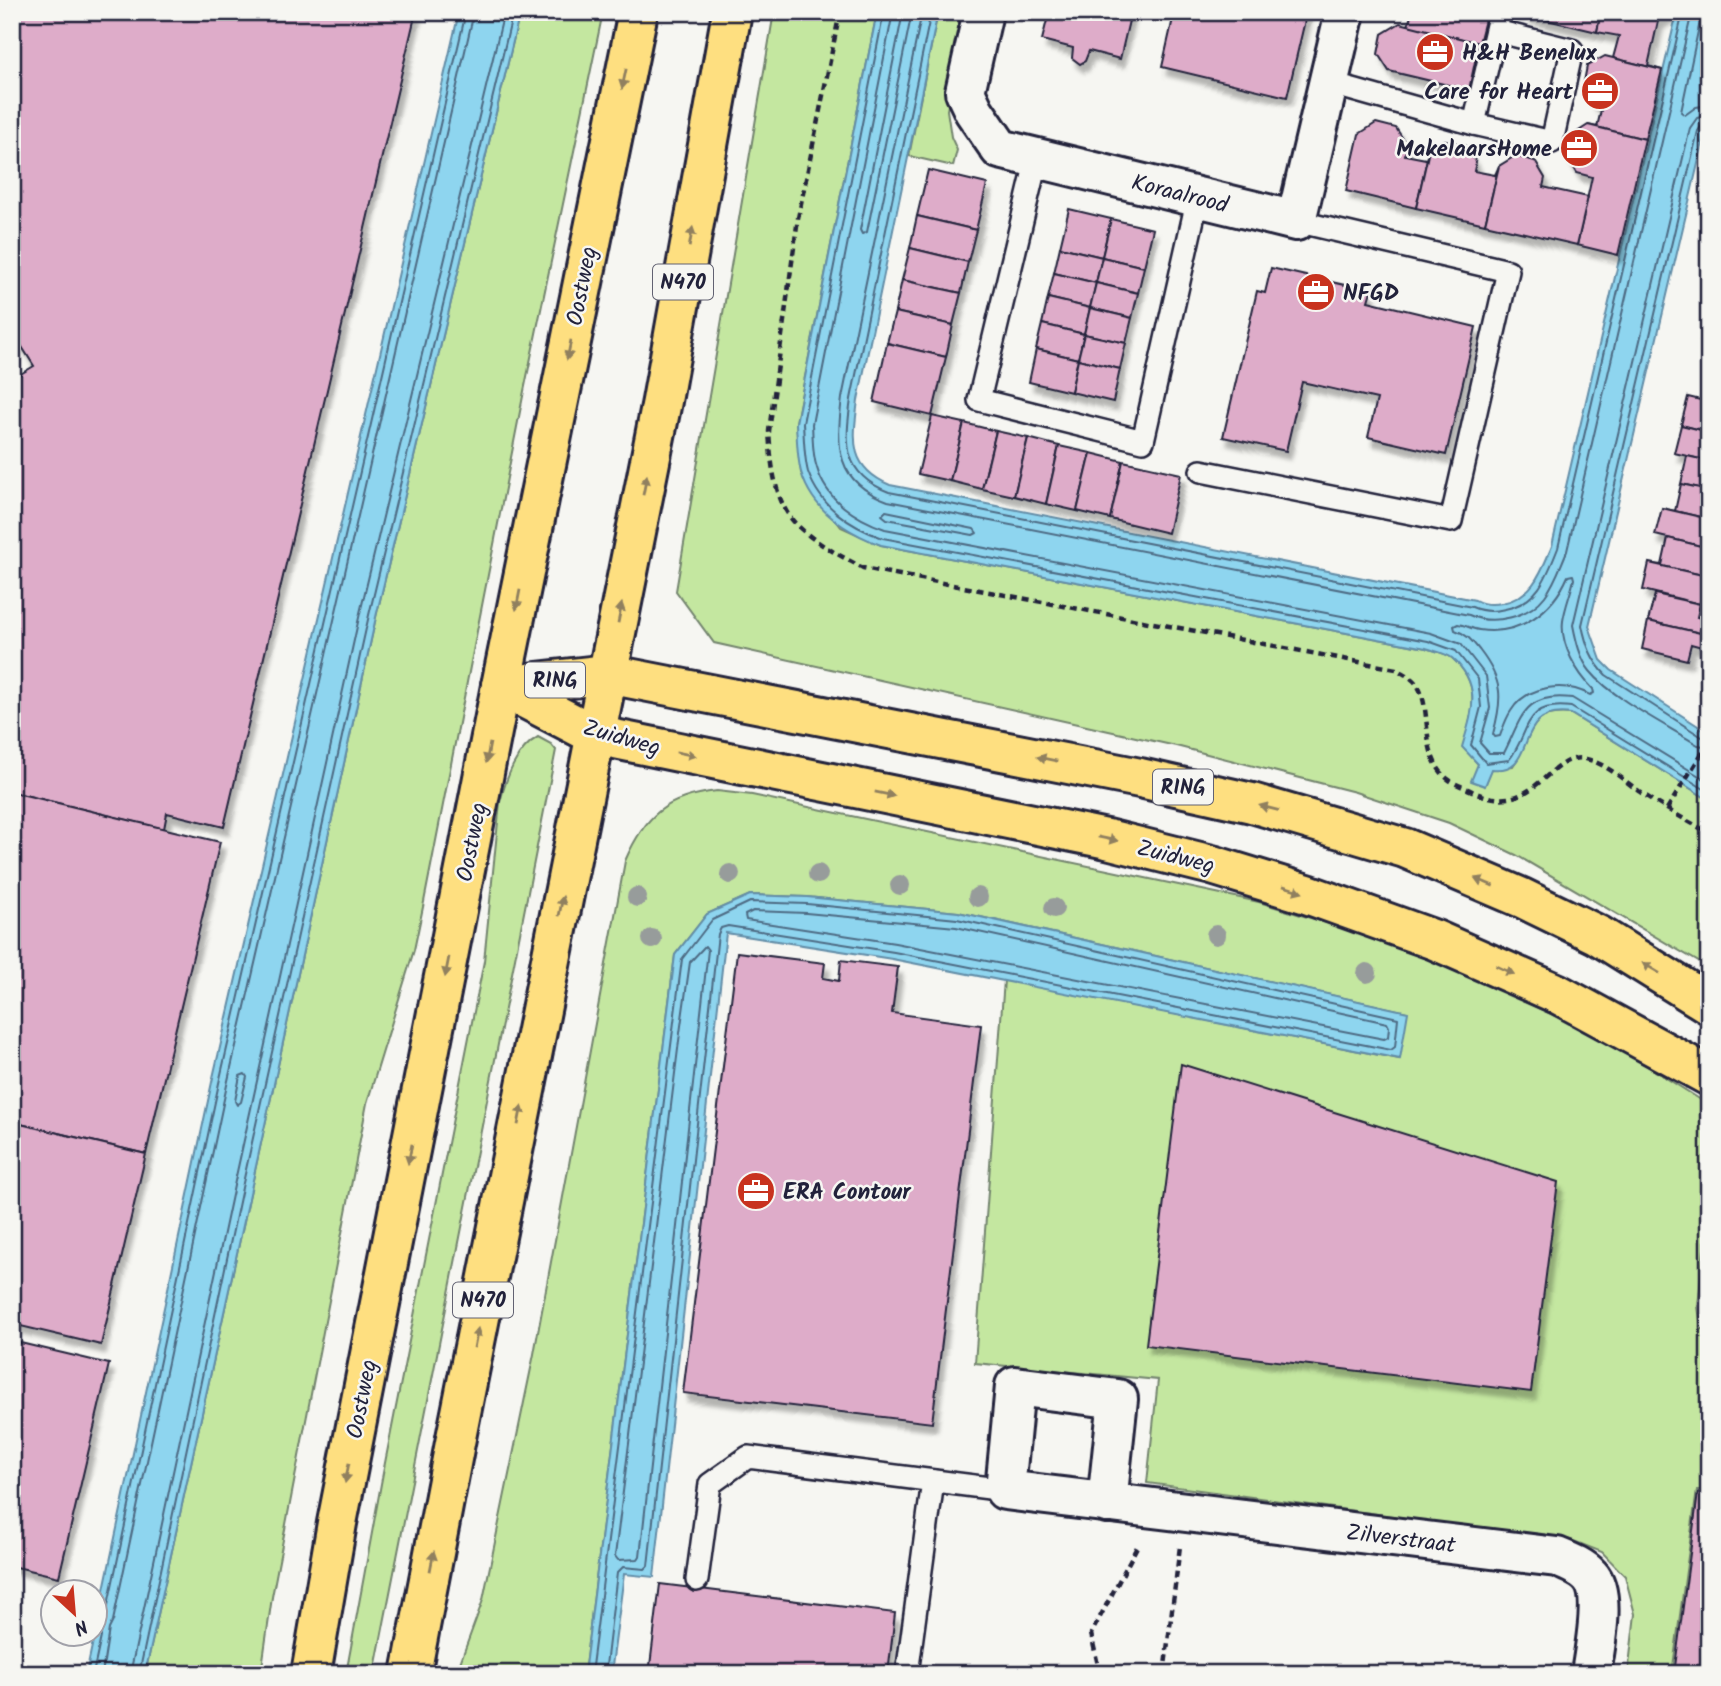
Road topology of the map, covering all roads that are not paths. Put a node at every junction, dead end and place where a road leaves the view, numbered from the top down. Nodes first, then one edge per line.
1 (638, 12) edge
2 (732, 12) edge
3 (983, 12) edge
4 (1345, 12) edge
5 (1498, 22) edge
6 (1328, 83) junction
7 (1474, 124) junction
8 (1037, 158) junction
9 (1198, 197) junction
10 (1296, 221) junction
11 (1201, 471) dead end
12 (608, 674) junction
13 (501, 686) junction
14 (595, 735) junction
15 (1709, 1004) edge
16 (1709, 1076) edge
17 (933, 1481) junction
18 (1005, 1490) junction
19 (1107, 1503) junction
20 (697, 1580) dead end
21 (311, 1674) edge
22 (411, 1674) edge
23 (907, 1674) edge
24 (1591, 1674) edge

1 -> 13 main road, Oostweg
12 -> 2 main road, N470
3 - 8 street, Koraalrood
4 - 6 street
5 - 7 lane
5 - 7 lane
6 - 7 lane
6 - 10 street
8 - 9 street, Koraalrood
8 - 9 lane
9 - 10 street, Koraalrood
10 - 11 lane
12 - 13 main road, RING
12 - 14 main road, N470
15 -> 12 main road, RING
13 - 14 main road, Zuidweg
13 -> 21 main road, Oostweg
14 -> 16 main road, Zuidweg
22 -> 14 main road, N470
17 - 18 lane
17 - 20 lane
17 - 23 lane
18 - 19 street, Zilverstraat
18 - 19 street
19 - 24 street, Zilverstraat

